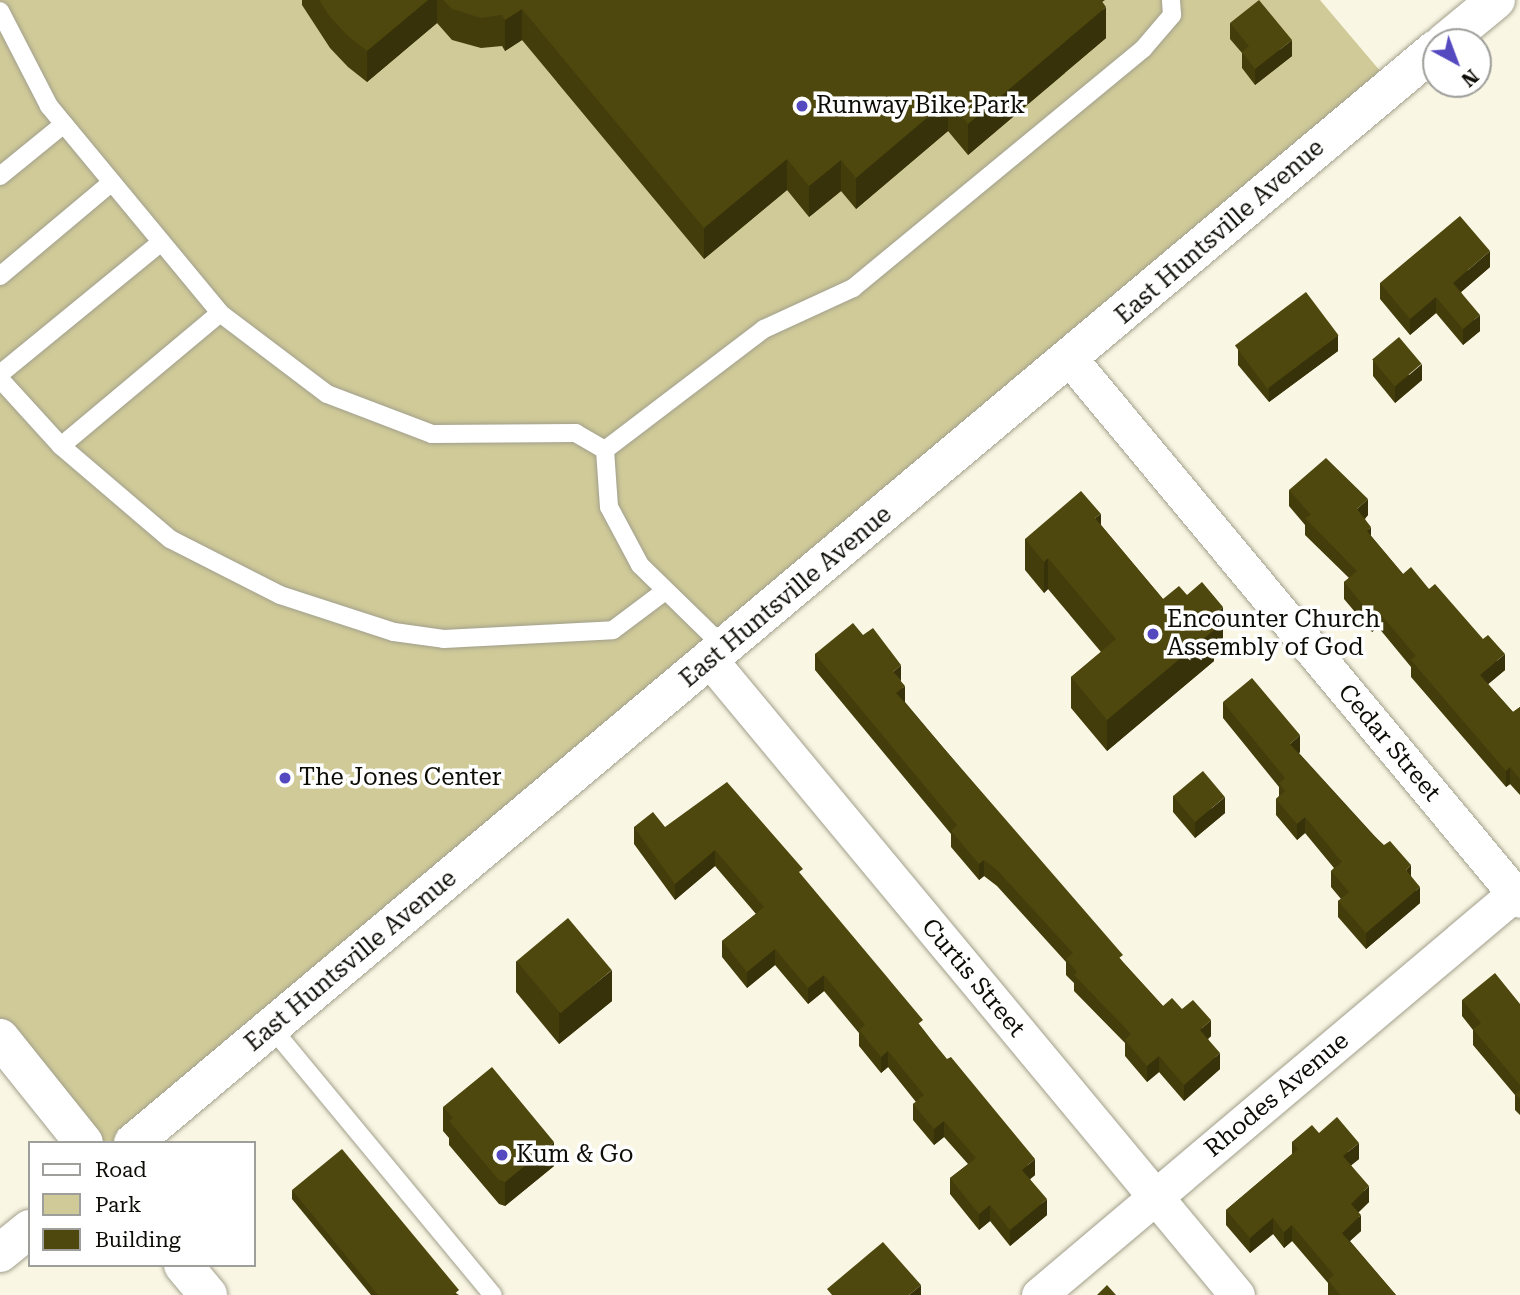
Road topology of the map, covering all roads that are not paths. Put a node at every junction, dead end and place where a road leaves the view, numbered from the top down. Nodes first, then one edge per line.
1 (1171, 0) edge
2 (1496, 0) edge
3 (0, 11) edge
4 (1462, 28) edge
5 (1422, 61) edge
6 (64, 124) junction
7 (0, 176) edge
8 (112, 182) junction
9 (161, 242) junction
10 (0, 276) edge
11 (220, 313) junction
12 (1071, 360) junction
13 (0, 377) edge
14 (61, 446) junction
15 (605, 450) junction
16 (665, 590) junction
17 (717, 654) junction
18 (1517, 897) edge
19 (271, 1027) junction
20 (0, 1038) edge
21 (82, 1141) edge
22 (135, 1141) edge
23 (1155, 1197) junction
24 (28, 1231) edge
25 (0, 1253) edge
26 (185, 1267) edge
27 (208, 1295) edge
28 (493, 1295) edge
29 (1039, 1295) edge
30 (1237, 1295) edge

1 - 15 lane
2 - 4 main road
3 - 6 lane
5 - 12 main road, East Huntsville Avenue
6 - 7 lane
6 - 8 lane
8 - 9 lane
8 - 10 lane
9 - 11 lane
9 - 13 lane
11 - 14 lane
11 - 15 lane
12 - 17 main road, East Huntsville Avenue
12 - 18 street, Cedar Street
13 - 14 lane
14 - 16 lane
15 - 16 lane
16 - 17 lane
17 - 19 main road, East Huntsville Avenue
17 - 23 street, Curtis Street
18 - 23 street, Rhodes Avenue
19 - 22 main road, East Huntsville Avenue
19 - 28 lane
20 - 21 main road
23 - 29 street, Rhodes Avenue
23 - 30 street, Curtis Street
24 - 25 main road
26 - 27 main road

